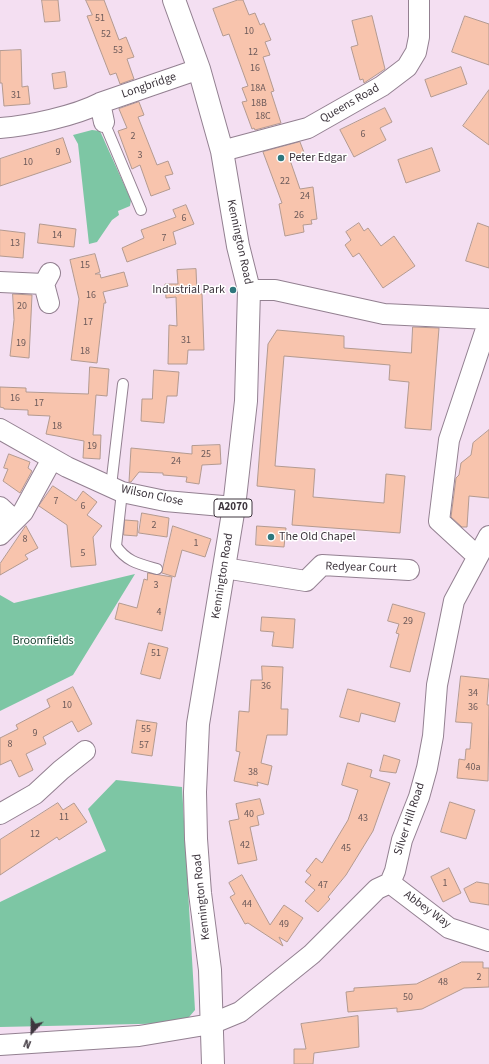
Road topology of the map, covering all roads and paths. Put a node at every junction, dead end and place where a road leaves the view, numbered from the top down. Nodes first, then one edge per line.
1 (174, 0) edge
2 (419, 0) edge
3 (199, 69) junction
4 (94, 108) junction
5 (0, 128) edge
6 (222, 151) junction
7 (141, 210) dead end
8 (0, 282) edge
9 (249, 290) junction
10 (49, 303) dead end
11 (489, 319) edge
12 (123, 384) dead end
13 (0, 429) edge
14 (52, 459) junction
15 (116, 489) junction
16 (234, 507) junction
17 (7, 514) edge
18 (0, 535) edge
19 (489, 536) edge
20 (477, 556) junction
21 (224, 568) junction
22 (157, 569) dead end
23 (409, 570) dead end
24 (85, 751) dead end
25 (0, 814) edge
26 (393, 877) junction
27 (489, 941) edge
28 (211, 1024) junction
29 (0, 1045) edge
30 (213, 1064) edge

1 - 3 main road, Kennington Road / A2070
2 - 6 street, Queens Road
3 - 4 street, Longbridge
3 - 6 main road, Kennington Road / A2070
4 - 5 street, Longbridge
4 - 7 lane
6 - 9 main road, Kennington Road / A2070
8 - 10 street
9 - 11 street
9 - 16 main road, Kennington Road / A2070
11 - 20 street
12 - 15 lane
13 - 14 street, Wilson Close
14 - 15 street, Wilson Close
14 - 17 street
15 - 16 street, Wilson Close
15 - 22 lane
16 - 21 main road, Kennington Road / A2070
17 - 18 street
19 - 20 street, Silver Hill Road
20 - 26 street, Silver Hill Road
21 - 23 street, Redyear Court
21 - 28 main road, Kennington Road / A2070
24 - 25 street
26 - 27 street, Abbey Way
26 - 28 street
28 - 29 street
28 - 30 main road, Kennington Road / A2070

